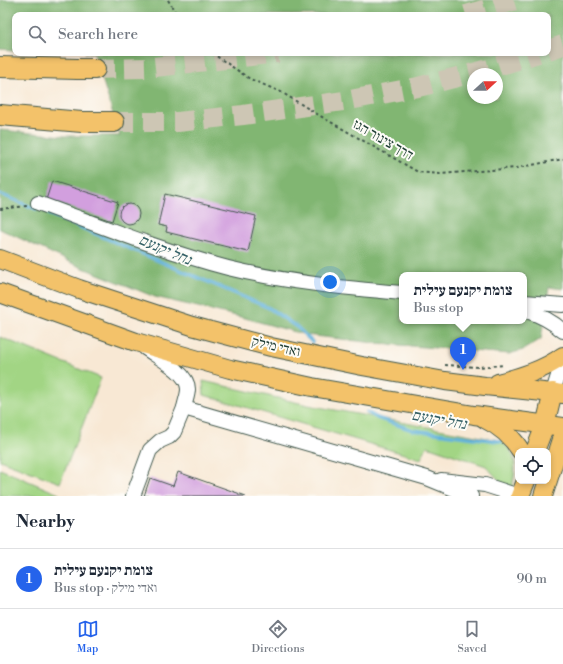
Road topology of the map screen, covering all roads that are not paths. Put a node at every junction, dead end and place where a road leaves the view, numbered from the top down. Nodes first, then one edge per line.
1 (0, 67) edge
2 (95, 69) tunnel mouth
3 (0, 115) edge
4 (114, 122) tunnel mouth
5 (38, 203) road end
6 (0, 259) edge
7 (0, 292) edge
8 (399, 293) edge
9 (527, 302) edge
10 (563, 305) edge
11 (527, 311) edge
12 (563, 331) edge
13 (136, 342) junction
14 (563, 356) edge
15 (563, 360) edge
16 (485, 386) junction
17 (558, 393) edge
18 (184, 408) junction
19 (474, 415) junction
20 (545, 424) junction
21 (563, 427) edge
22 (563, 433) edge
23 (519, 448) edge
24 (536, 448) edge
25 (563, 460) edge
26 (551, 471) edge
27 (551, 474) edge
28 (427, 478) junction
29 (525, 484) edge
30 (547, 484) edge
31 (133, 496) edge
32 (471, 496) edge
33 (520, 496) edge
34 (543, 496) edge

1 - 2 highway
3 - 4 highway
5 - 8 street
6 - 16 main road, ואדי מילק
7 - 13 main road
9 - 10 street
11 - 12 street
13 - 18 street
13 - 19 main road
14 - 16 main road
15 - 17 street
16 - 17 main road, ואדי מילק
17 - 20 main road
18 - 28 street
18 - 31 street
19 - 20 main road
19 - 23 main road
20 - 21 main road
20 - 24 main road
22 - 26 main road
25 - 27 main road
28 - 32 street
28 - 33 street
29 - 33 main road
30 - 34 main road

